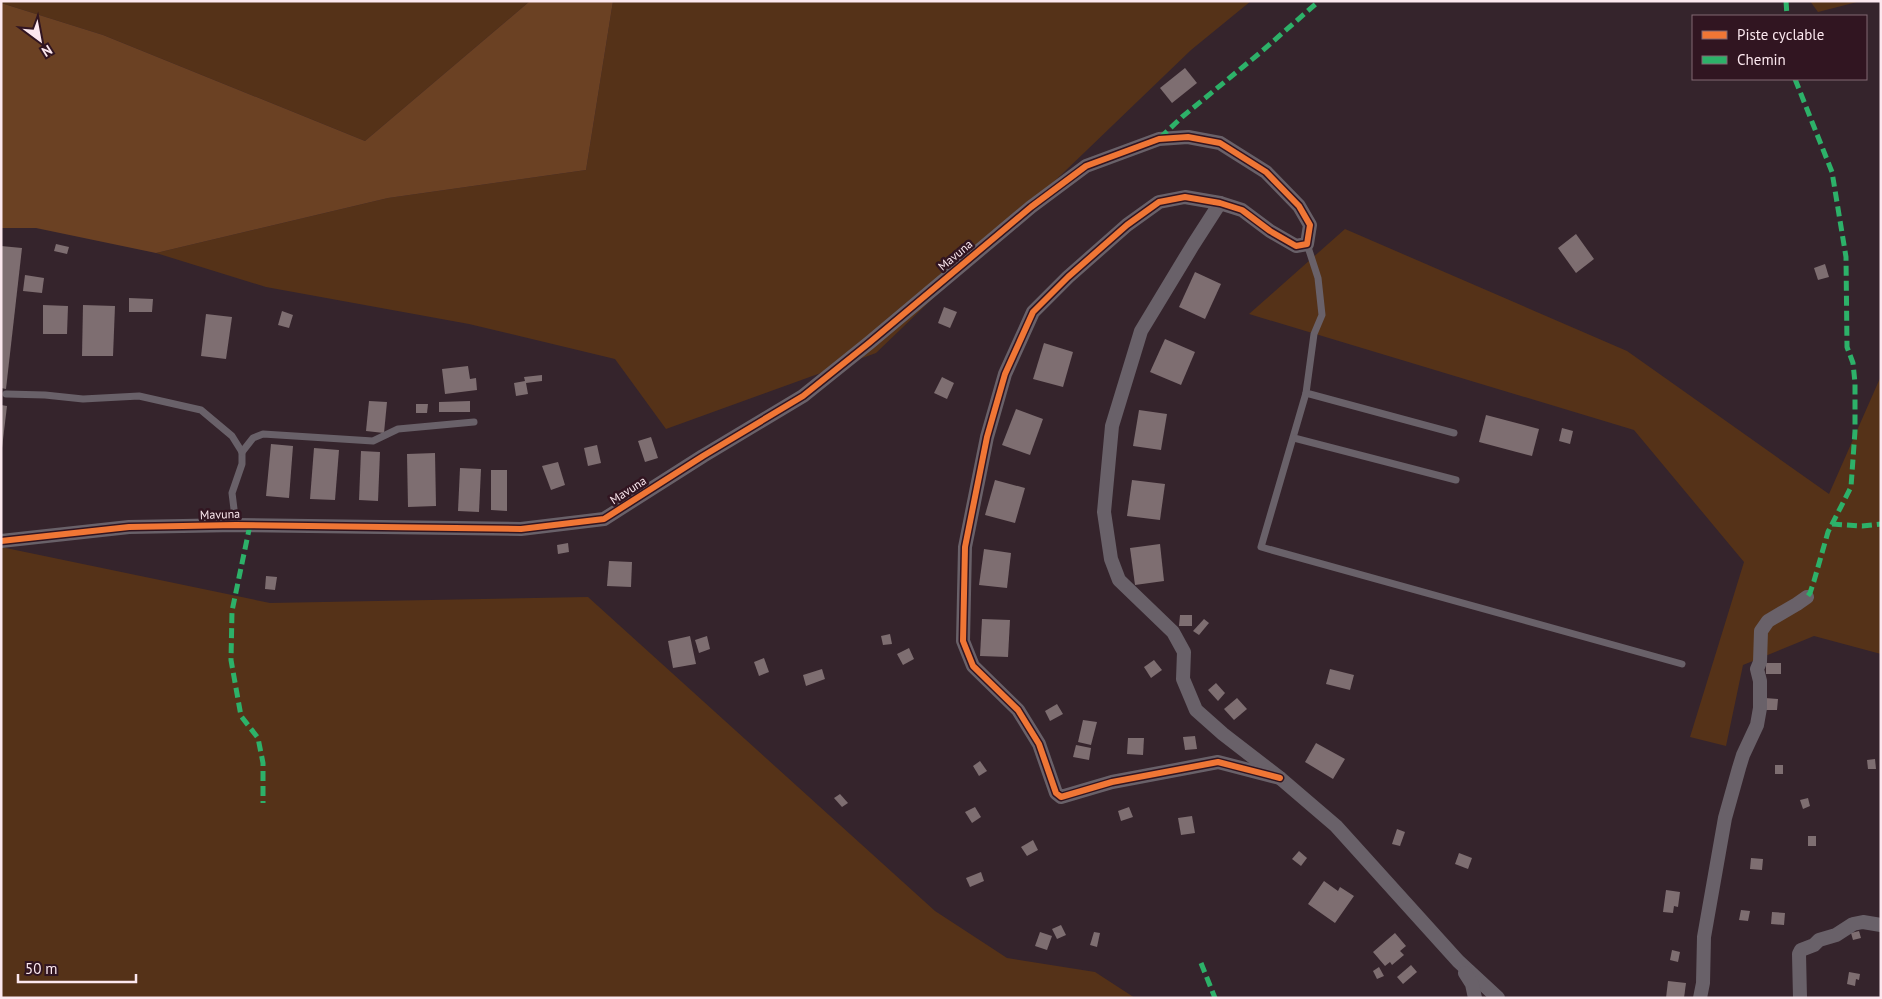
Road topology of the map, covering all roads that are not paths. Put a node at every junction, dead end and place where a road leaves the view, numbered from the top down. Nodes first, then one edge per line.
1 (1220, 203) junction
2 (1306, 244) junction
3 (1306, 393) junction
4 (6, 394) dead end
5 (474, 422) dead end
6 (1454, 433) dead end
7 (1294, 438) junction
8 (242, 452) junction
9 (1456, 480) dead end
10 (236, 524) junction
11 (1, 540) edge
12 (1806, 596) dead end
13 (1682, 664) dead end
14 (1280, 778) junction
15 (1881, 925) edge
16 (1458, 961) junction
17 (1475, 998) edge
18 (1498, 998) edge
19 (1700, 998) edge
20 (1800, 998) edge

1 - 2 street
1 - 14 street
1 - 14 street
2 - 3 lane
2 - 10 street, Mavuna
3 - 6 lane
3 - 7 lane
4 - 8 lane
5 - 8 lane
7 - 9 lane
7 - 13 lane
8 - 10 lane
10 - 11 street, Mavuna
12 - 19 street
14 - 16 street
15 - 20 street
16 - 17 street
16 - 18 street

